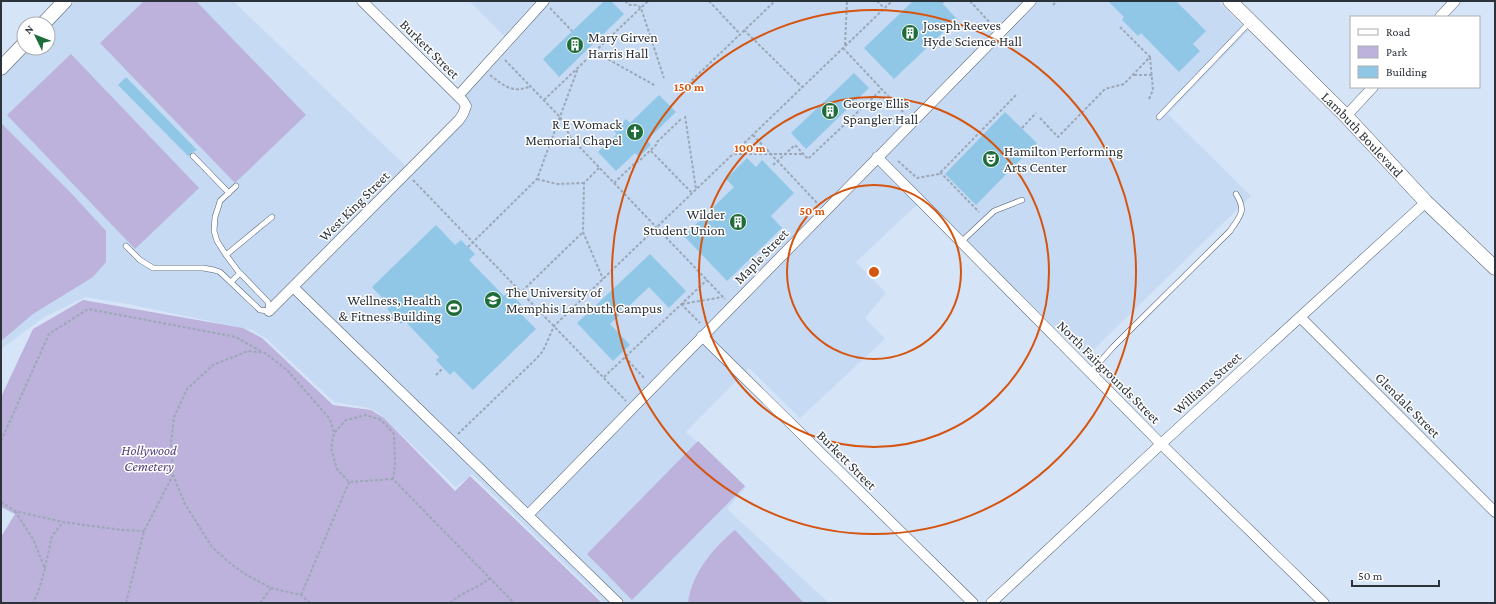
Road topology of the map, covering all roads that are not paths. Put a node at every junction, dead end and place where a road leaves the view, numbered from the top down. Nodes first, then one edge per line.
1 (65, 1) edge
2 (362, 1) edge
3 (1032, 1) edge
4 (1230, 1) edge
5 (1455, 1) edge
6 (547, 4) edge
7 (51, 16) edge
8 (1441, 16) edge
9 (1251, 22) junction
10 (16, 52) edge
11 (1, 68) edge
12 (1372, 88) edge
13 (458, 96) junction
14 (1346, 116) junction
15 (1159, 117) dead end
16 (459, 120) joint
17 (193, 156) dead end
18 (877, 157) junction
19 (236, 186) dead end
20 (229, 193) junction
21 (1236, 194) dead end
22 (1022, 200) dead end
23 (1426, 202) junction
24 (272, 217) dead end
25 (961, 242) junction
26 (126, 246) dead end
27 (226, 255) junction
28 (1495, 268) edge
29 (240, 273) junction
30 (231, 282) junction
31 (292, 288) junction
32 (270, 311) junction
33 (1300, 318) junction
34 (702, 336) junction
35 (1090, 373) junction
36 (1161, 444) junction
37 (1495, 512) edge
38 (528, 514) junction
39 (618, 603) edge
40 (973, 603) edge
41 (991, 603) edge
42 (1324, 603) edge

1 - 7 street
2 - 13 street, Burkett Street
3 - 18 street, Maple Street
4 - 9 street, Lambuth Boulevard
5 - 8 street
6 - 13 street
9 - 14 street, Lambuth Boulevard
9 - 15 lane
10 - 11 street
12 - 14 street
13 - 16 street, Burkett Street
14 - 23 street, Lambuth Boulevard
16 - 31 street, West King Street
17 - 20 lane
18 - 25 street, North Fairgrounds Street
18 - 34 street, Maple Street
19 - 20 lane
20 - 27 lane
21 - 35 lane
22 - 25 lane
23 - 28 street, Lambuth Boulevard
23 - 33 street, Williams Street
24 - 27 lane
25 - 35 street, North Fairgrounds Street
26 - 30 lane
27 - 29 lane
29 - 30 lane
29 - 32 lane
30 - 32 lane
31 - 32 street, West King Street
31 - 38 street
33 - 36 street, Williams Street
33 - 37 street, Glendale Street
34 - 38 street, Maple Street
34 - 40 street, Burkett Street
35 - 36 street, North Fairgrounds Street
36 - 41 street, Williams Street
36 - 42 street, North Fairgrounds Street
38 - 39 street

